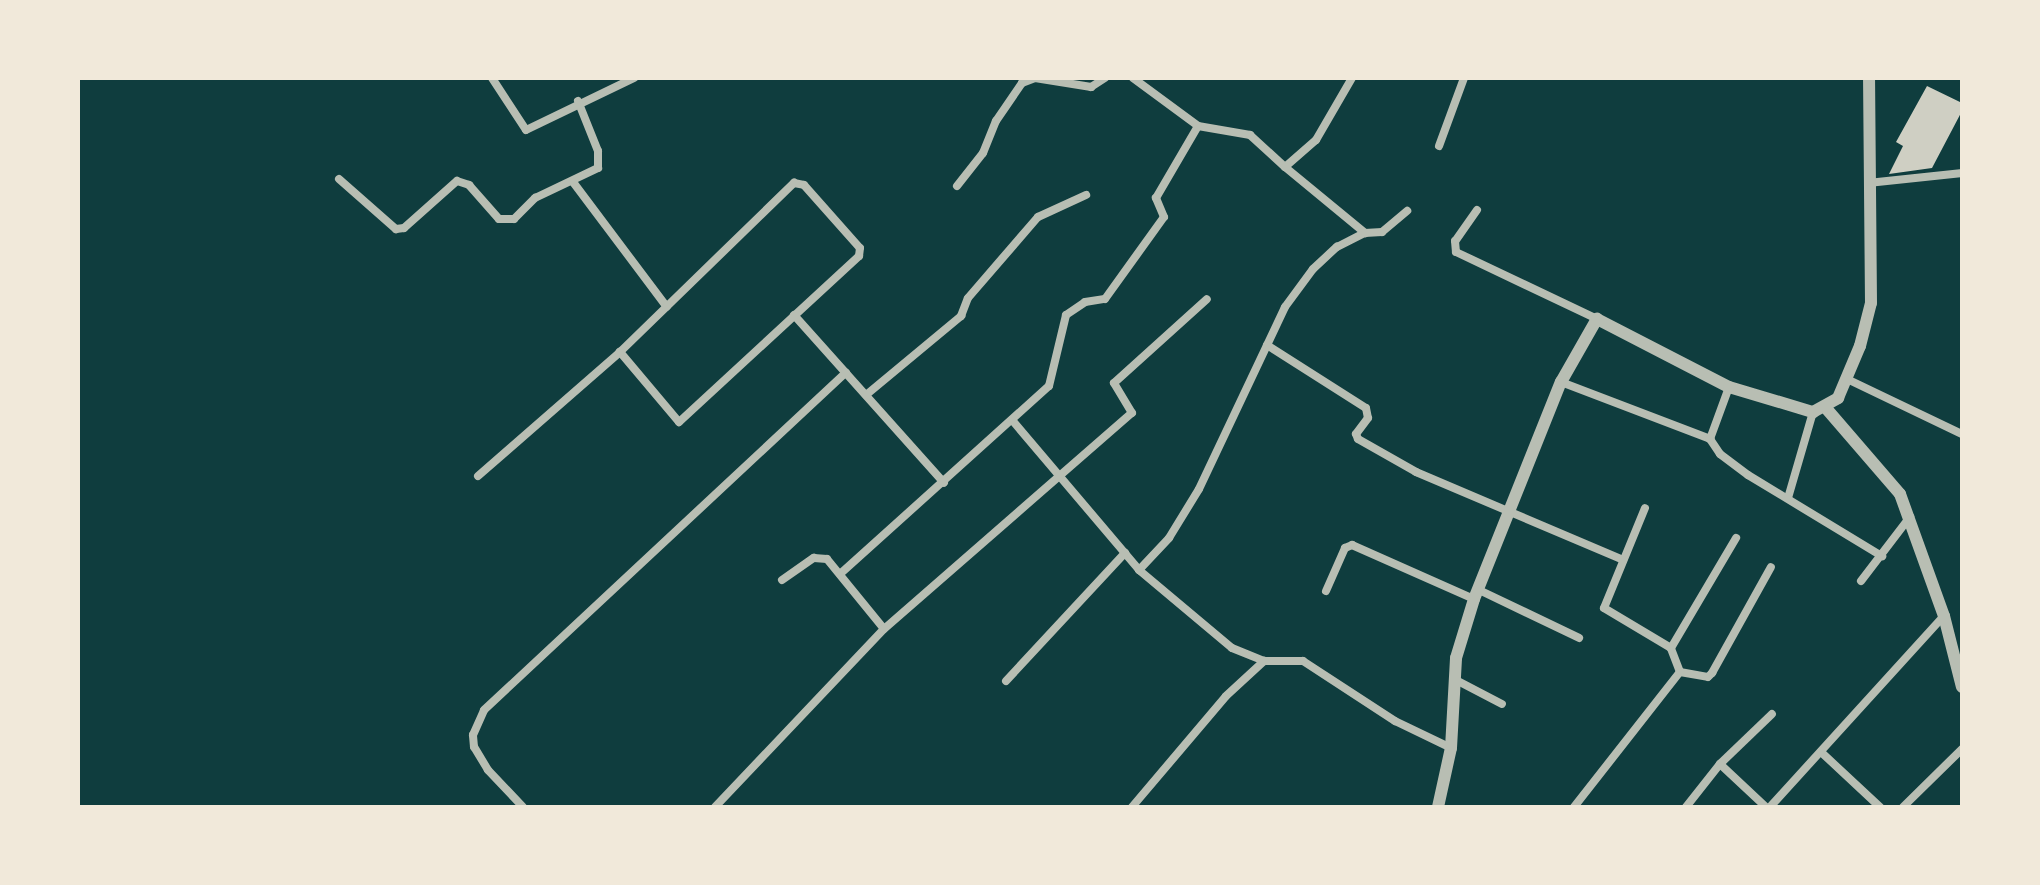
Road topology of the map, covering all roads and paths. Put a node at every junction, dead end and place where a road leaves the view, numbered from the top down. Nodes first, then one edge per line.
1 (492, 78) edge
2 (634, 78) edge
3 (1105, 78) edge
4 (1133, 78) edge
5 (1352, 78) edge
6 (1464, 78) edge
7 (1869, 78) edge
8 (1018, 80) edge
9 (578, 101) junction
10 (1198, 126) junction
11 (1439, 146) dead end
12 (1285, 167) junction
13 (1962, 173) edge
14 (339, 179) dead end
15 (573, 182) junction
16 (1868, 183) junction
17 (957, 186) dead end
18 (1086, 195) dead end
19 (1477, 210) dead end
20 (1407, 211) dead end
21 (1365, 233) junction
22 (1207, 299) dead end
23 (667, 307) junction
24 (794, 315) junction
25 (1597, 319) junction
26 (1267, 345) junction
27 (620, 352) junction
28 (846, 373) junction
29 (1847, 379) junction
30 (1561, 382) junction
31 (1729, 387) junction
32 (866, 395) junction
33 (1819, 409) junction
34 (1012, 420) junction
35 (1962, 434) edge
36 (1710, 439) junction
37 (478, 476) dead end
38 (1059, 476) junction
39 (944, 483) junction
40 (1788, 498) junction
41 (1508, 508) junction
42 (1645, 508) dead end
43 (1910, 516) junction
44 (1736, 538) dead end
45 (1125, 553) junction
46 (1882, 556) junction
47 (1623, 560) junction
48 (1771, 567) dead end
49 (1139, 570) junction
50 (840, 574) junction
51 (782, 580) dead end
52 (1861, 581) dead end
53 (1326, 591) dead end
54 (1477, 595) junction
55 (1944, 616) junction
56 (884, 629) junction
57 (1579, 638) dead end
58 (1671, 648) junction
59 (1264, 661) junction
60 (1680, 672) junction
61 (1961, 678) edge
62 (1454, 679) junction
63 (1006, 681) dead end
64 (1502, 704) dead end
65 (1772, 714) dead end
66 (1451, 748) junction
67 (1962, 749) edge
68 (1821, 752) junction
69 (1720, 764) junction
70 (523, 807) edge
71 (715, 807) edge
72 (1132, 807) edge
73 (1438, 807) edge
74 (1574, 807) edge
75 (1686, 807) edge
76 (1768, 807) edge
77 (1880, 807) edge
78 (1903, 807) edge

1 - 9 street
2 - 9 street
3 - 8 street
4 - 10 street
5 - 12 street
6 - 11 street
7 - 16 street
8 - 17 street
9 - 15 street
10 - 12 street
10 - 34 street
12 - 21 street
13 - 16 street
14 - 15 street
15 - 23 street
16 - 29 street
18 - 32 street
19 - 25 street
20 - 21 street
21 - 26 street
22 - 38 street
23 - 24 street
23 - 27 street
24 - 27 street
24 - 28 street
25 - 30 street
25 - 31 street
26 - 41 street
26 - 49 street
27 - 37 street
28 - 32 street
28 - 70 street
29 - 33 street
29 - 35 street
30 - 36 street
30 - 41 street
31 - 33 street
31 - 36 street
32 - 39 street
33 - 40 street
33 - 43 street
34 - 38 street
34 - 39 street
36 - 40 street
38 - 45 street
38 - 56 street
39 - 50 street
40 - 46 street
41 - 47 street
41 - 54 street
42 - 47 street
43 - 46 street
43 - 55 street
44 - 58 street
45 - 49 street
45 - 63 street
46 - 52 street
47 - 58 street
48 - 60 street
49 - 59 street
50 - 51 street
50 - 56 street
53 - 54 street
54 - 57 street
54 - 62 street
55 - 61 street
55 - 68 street
56 - 71 street
58 - 60 street
59 - 66 street
59 - 72 street
60 - 74 street
62 - 64 street
62 - 66 street
65 - 69 street
66 - 73 street
67 - 78 street
68 - 76 street
68 - 77 street
69 - 75 street
69 - 76 street

